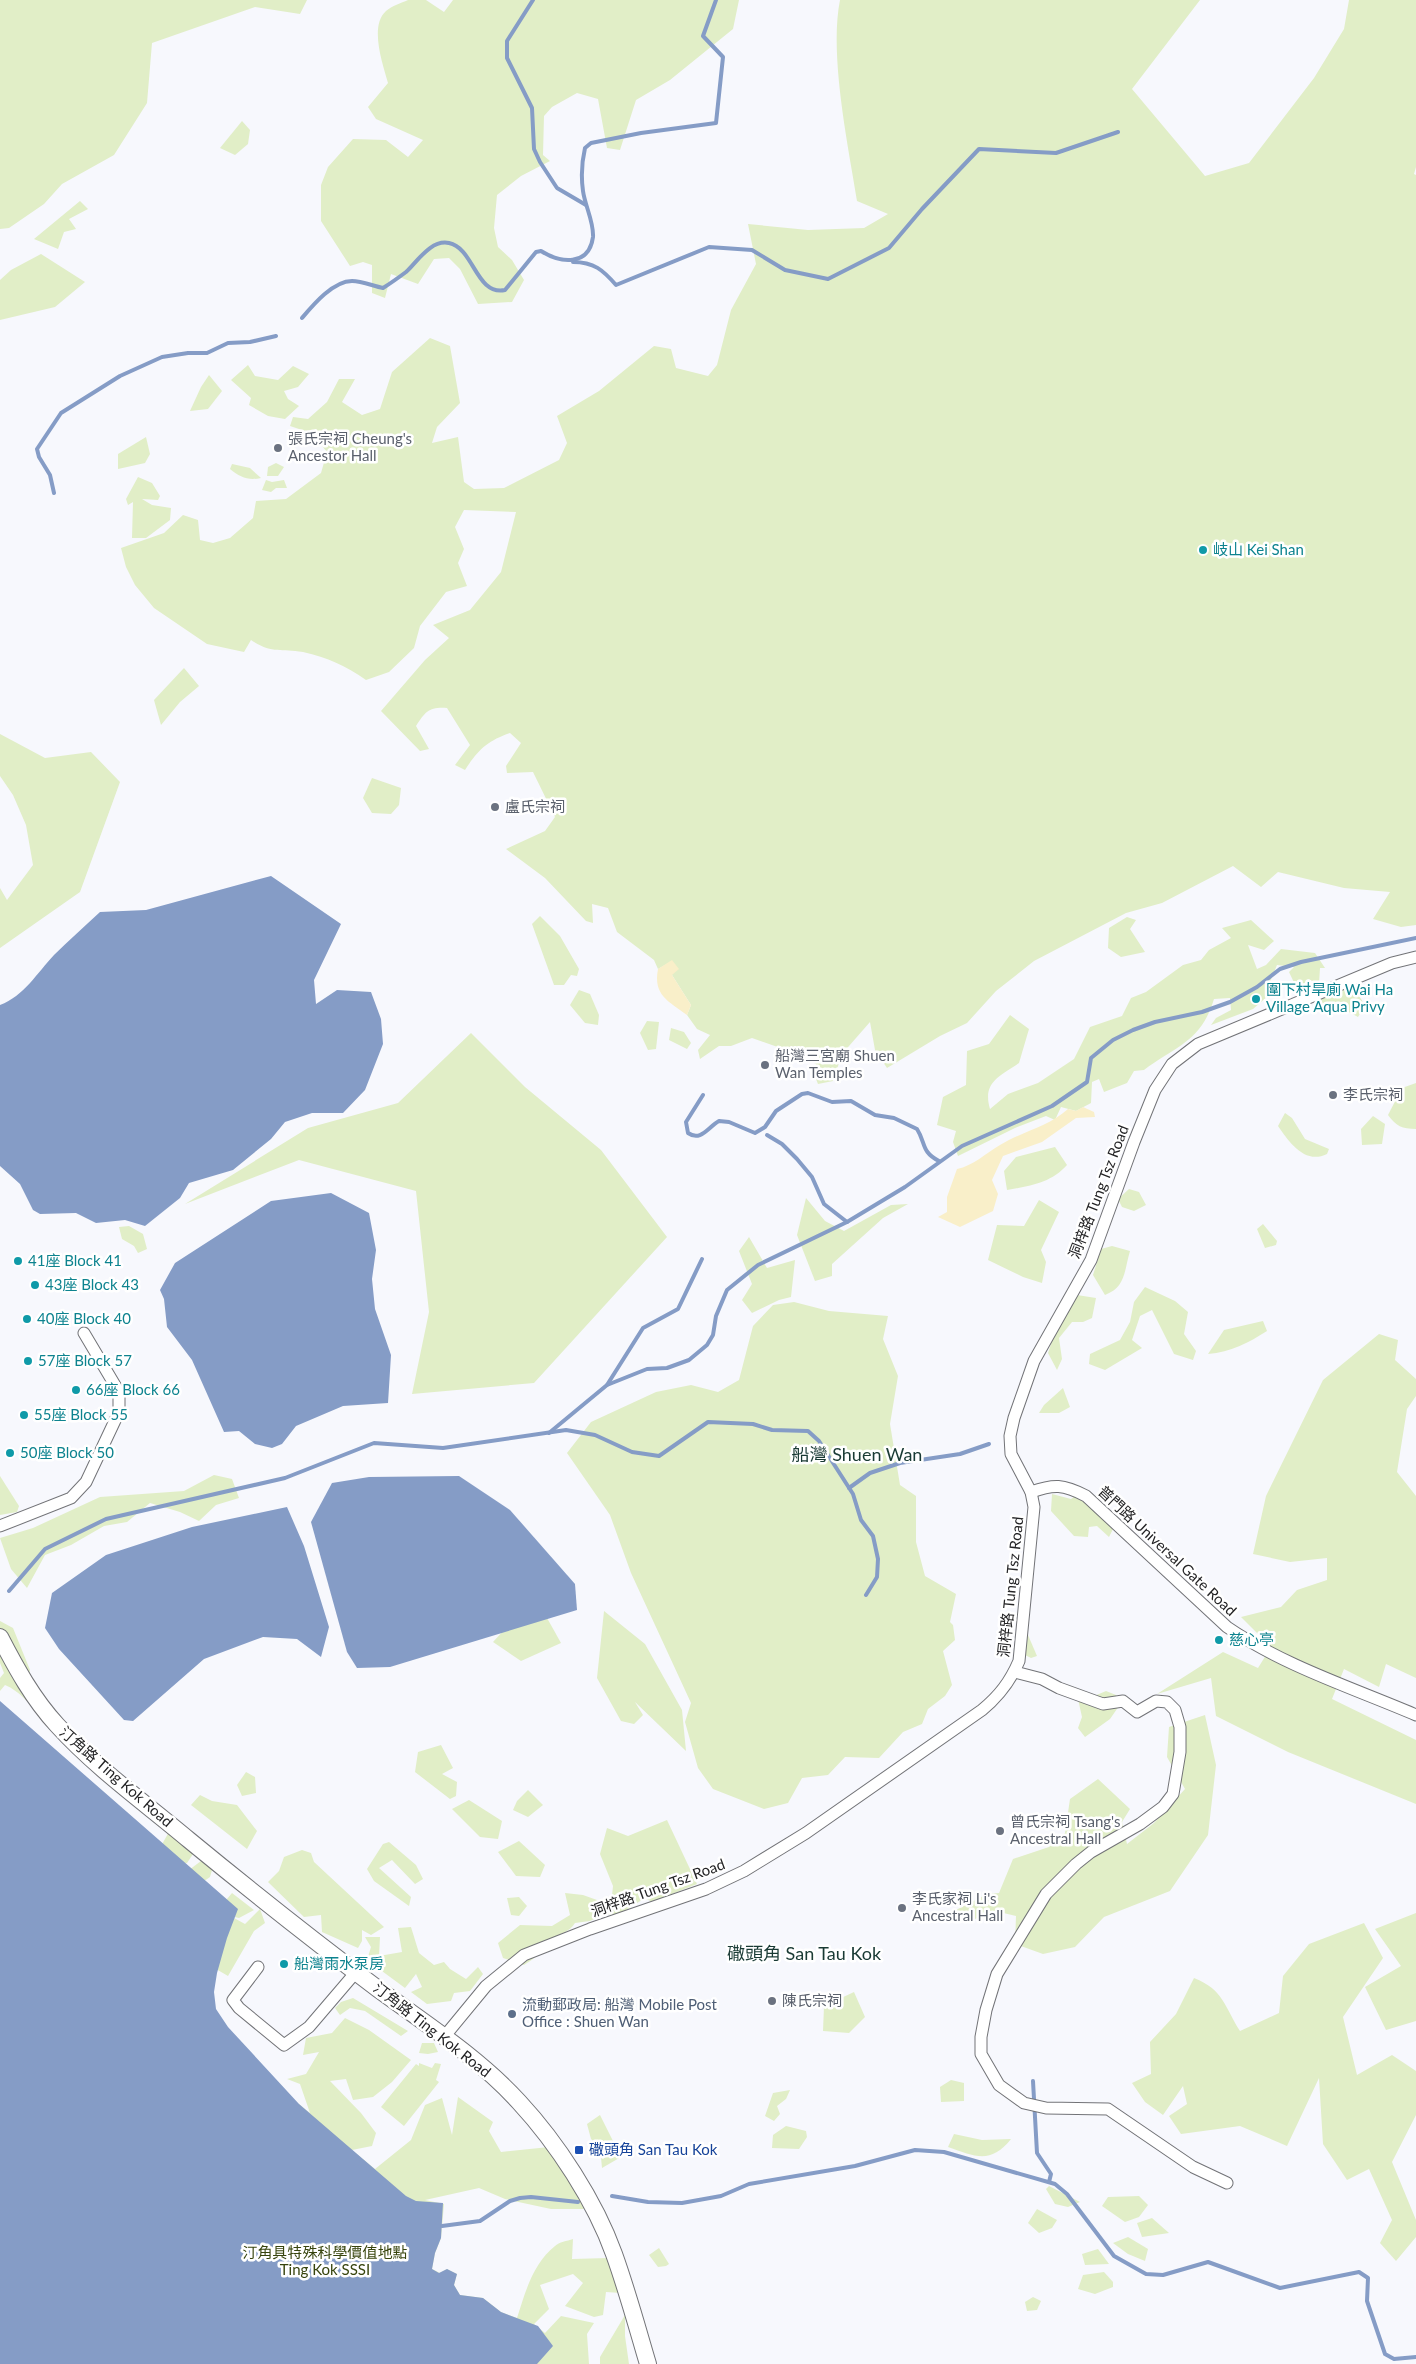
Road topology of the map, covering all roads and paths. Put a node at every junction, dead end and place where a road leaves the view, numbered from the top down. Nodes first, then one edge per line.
1 (1416, 957) edge
2 (84, 1333) dead end
3 (1031, 1492) junction
4 (0, 1526) edge
5 (0, 1637) edge
6 (1015, 1672) junction
7 (1416, 1716) edge
8 (258, 1967) dead end
9 (356, 1972) junction
10 (444, 2037) junction
11 (1226, 2183) dead end
12 (648, 2364) edge

1 - 3 street, 洞梓路 Tung Tsz Road
2 - 4 street
3 - 6 street, 洞梓路 Tung Tsz Road
3 - 7 street, 普門路 Universal Gate Road
5 - 9 main road, 汀角路 Ting Kok Road
6 - 10 street, 洞梓路 Tung Tsz Road
6 - 11 street
8 - 9 street
9 - 10 main road, 汀角路 Ting Kok Road
10 - 12 main road, 汀角路 Ting Kok Road

